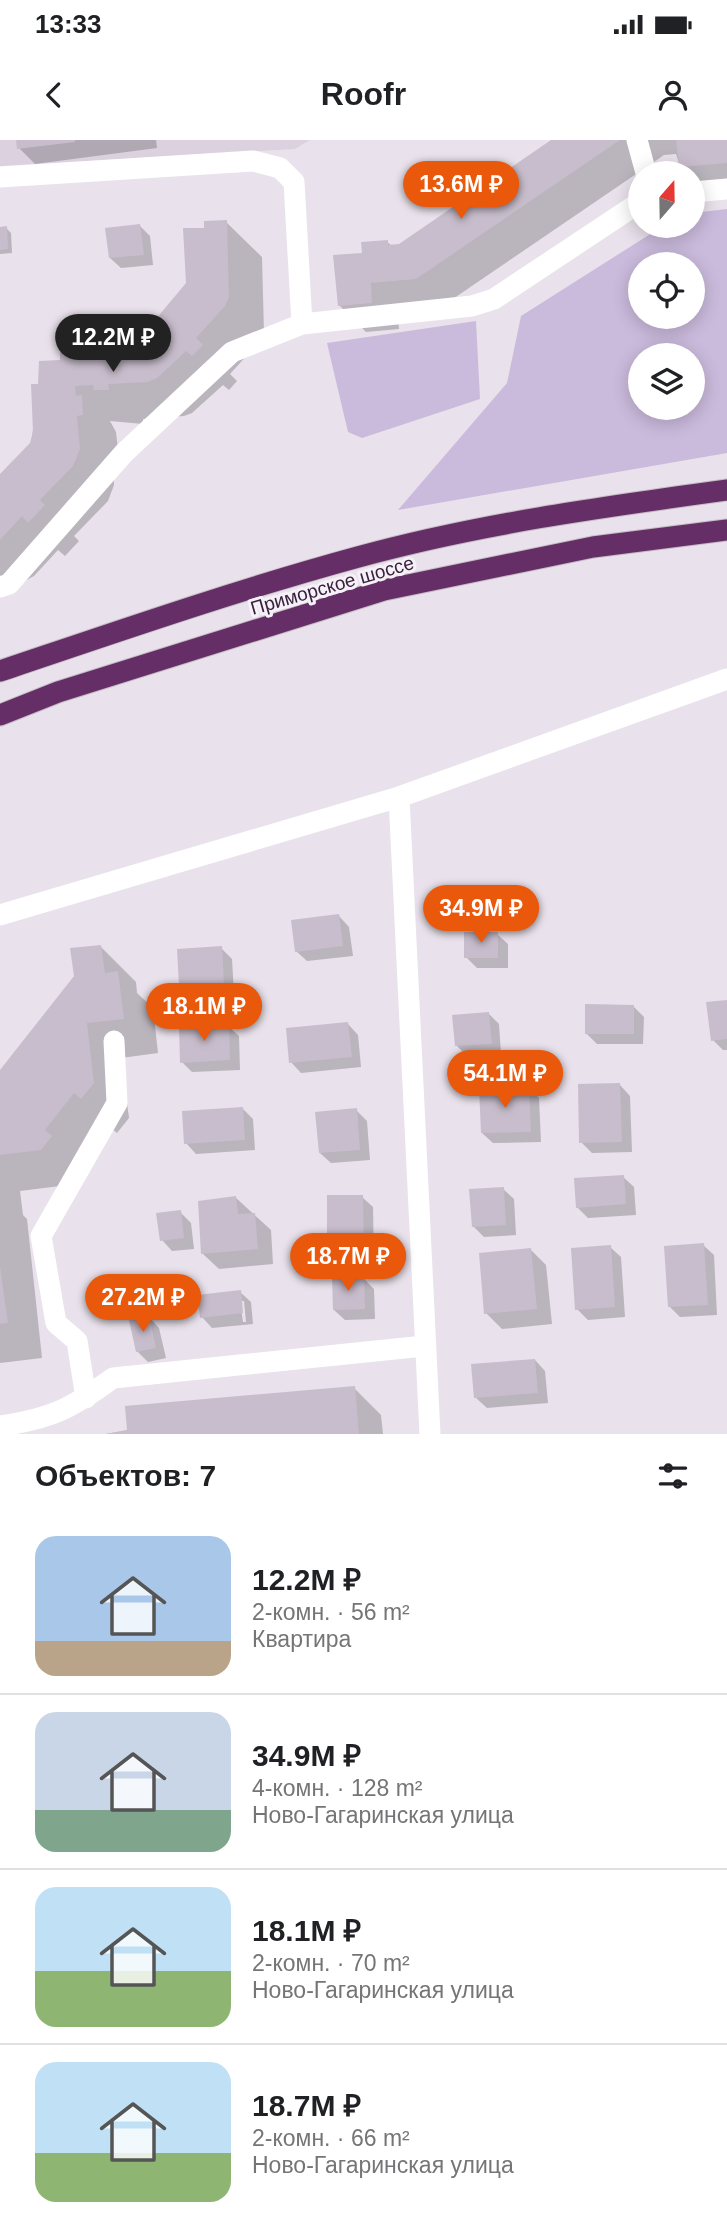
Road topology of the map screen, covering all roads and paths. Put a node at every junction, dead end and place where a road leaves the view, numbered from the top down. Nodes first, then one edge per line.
1 (637, 140) edge
2 (252, 150) edge
3 (643, 161) edge
4 (0, 177) edge
5 (727, 190) edge
6 (705, 191) edge
7 (628, 210) edge
8 (302, 324) junction
9 (727, 490) edge
10 (727, 530) edge
11 (0, 587) edge
12 (0, 671) edge
13 (727, 679) edge
14 (0, 716) edge
15 (400, 797) junction
16 (0, 915) edge
17 (114, 1041) dead end
18 (425, 1346) junction
19 (86, 1398) junction
20 (0, 1426) edge
21 (430, 1434) edge

1 - 3 street
2 - 4 street
2 - 8 street
5 - 6 street
7 - 8 street
8 - 11 street
9 - 12 highway, Приморское шоссе
10 - 14 highway, Приморское шоссе
13 - 15 street
15 - 16 street
15 - 18 street
17 - 19 street
18 - 19 street
18 - 21 street
19 - 20 street

